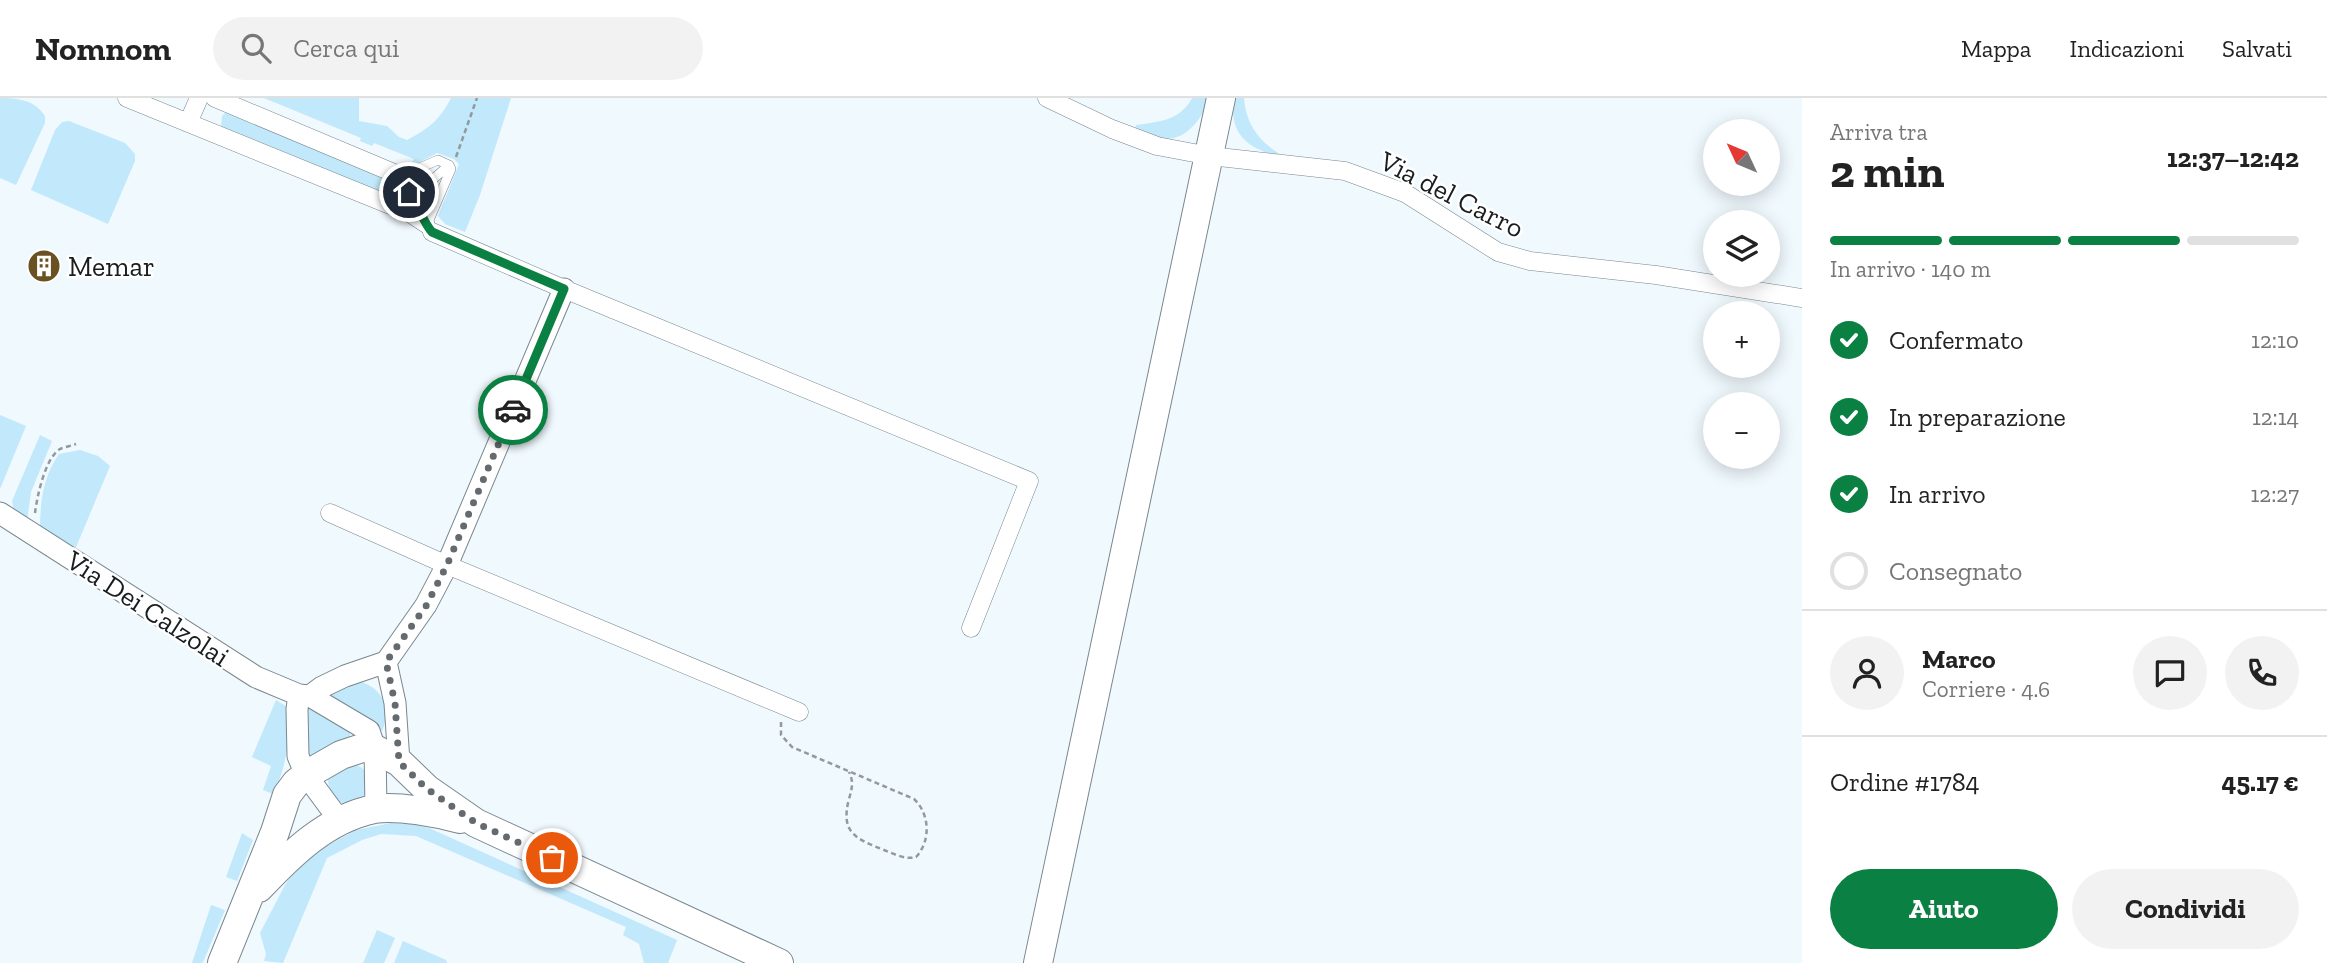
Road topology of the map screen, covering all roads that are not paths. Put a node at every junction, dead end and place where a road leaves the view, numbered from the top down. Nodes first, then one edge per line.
1 (127, 98) edge
2 (199, 98) edge
3 (215, 98) edge
4 (1047, 98) edge
5 (1221, 98) edge
6 (188, 123) junction
7 (1210, 156) junction
8 (449, 165) junction
9 (401, 176) junction
10 (408, 195) junction
11 (390, 205) junction
12 (432, 232) junction
13 (564, 289) junction
14 (1802, 298) edge
15 (0, 513) edge
16 (330, 513) dead end
17 (447, 565) junction
18 (971, 628) dead end
19 (386, 662) junction
20 (305, 696) junction
21 (792, 708) road end
22 (387, 756) junction
23 (297, 785) junction
24 (376, 809) junction
25 (340, 821) junction
26 (476, 823) junction
27 (250, 897) junction
28 (222, 963) edge
29 (779, 963) edge
30 (1038, 963) edge

1 - 6 street
2 - 6 street
3 - 9 street
4 - 7 street, Via del Carro
5 - 7 main road
6 - 11 street
7 - 14 street, Via del Carro
7 - 30 main road
8 - 9 lane
8 - 10 lane
8 - 12 lane
9 - 10 street
10 - 11 street
10 - 12 lane
11 - 12 lane
12 - 13 street
13 - 17 street
13 - 18 street
15 - 20 street, Via Dei Calzolai
16 - 17 street
17 - 19 street
17 - 21 street
19 - 20 street
19 - 22 street
20 - 22 street, Via Dei Calzolai
20 - 23 street
22 - 23 main road
22 - 24 street
22 - 26 main road
23 - 25 street
23 - 27 main road
24 - 25 main road
24 - 26 main road
25 - 27 main road
26 - 29 main road
27 - 28 main road

